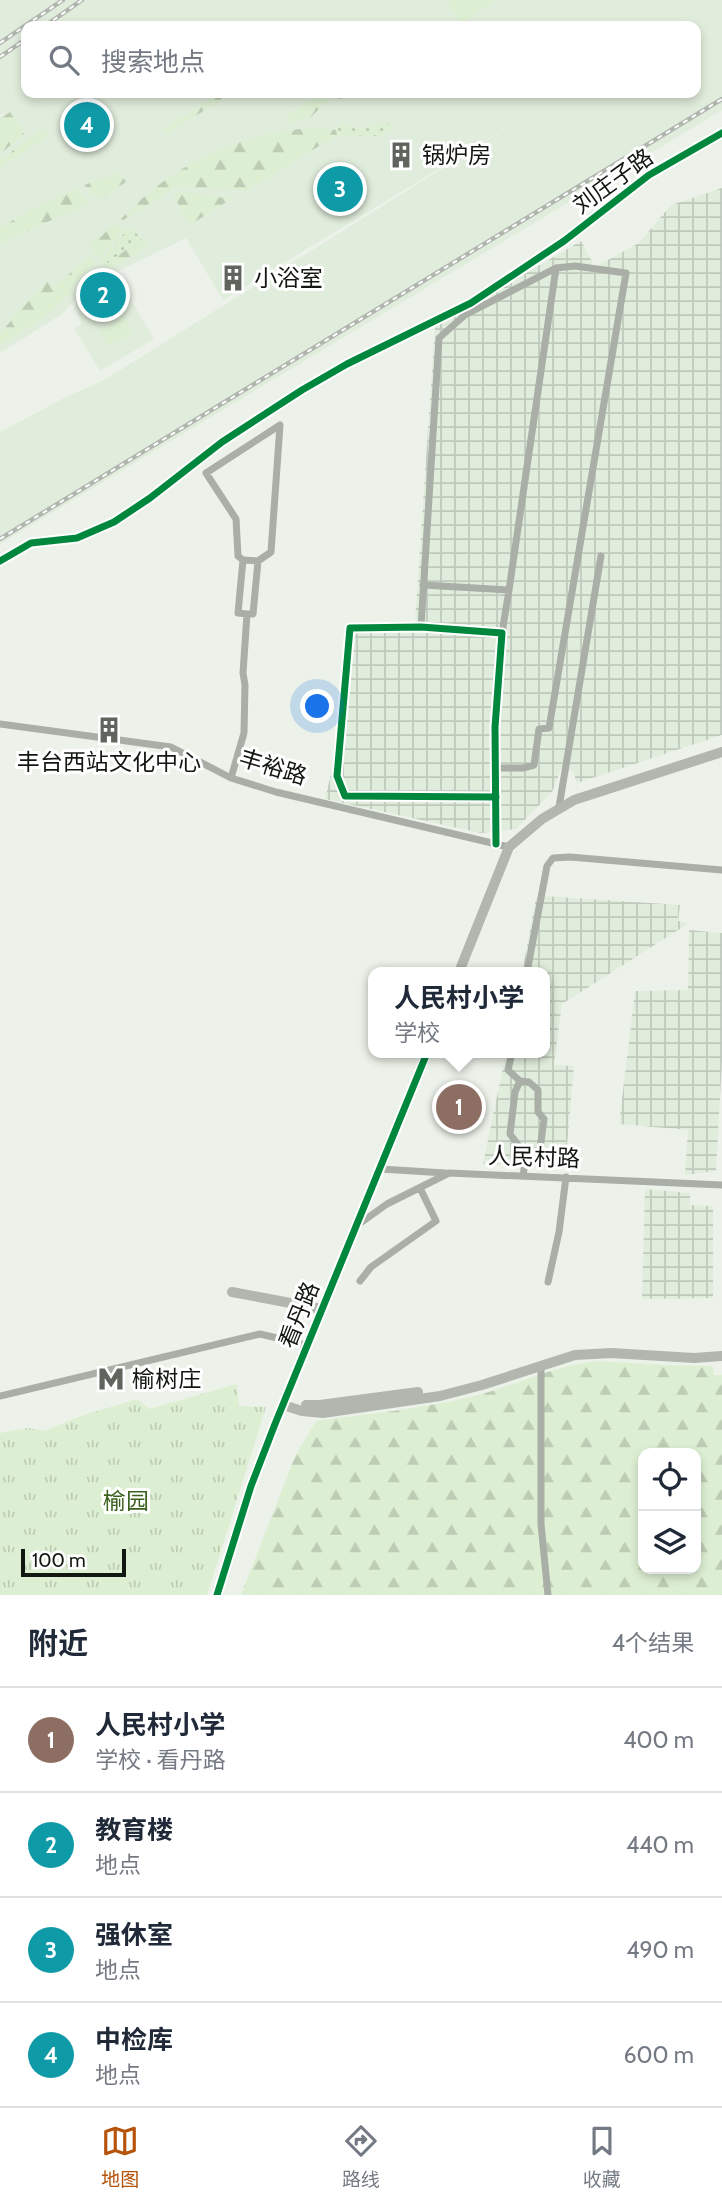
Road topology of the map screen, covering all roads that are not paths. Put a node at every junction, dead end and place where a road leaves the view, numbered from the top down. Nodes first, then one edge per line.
1 (722, 133) edge
2 (556, 268) junction
3 (601, 556) dead end
4 (243, 560) junction
5 (0, 561) edge
6 (258, 561) junction
7 (423, 585) junction
8 (509, 590) junction
9 (247, 614) junction
10 (421, 627) junction
11 (502, 633) junction
12 (0, 724) edge
13 (722, 752) edge
14 (496, 768) junction
15 (231, 778) junction
16 (496, 797) junction
17 (559, 807) junction
18 (496, 844) junction
19 (509, 847) junction
20 (722, 870) edge
21 (462, 967) edge
22 (528, 967) edge
23 (426, 1058) edge
24 (511, 1058) edge
25 (520, 1081) junction
26 (526, 1155) junction
27 (381, 1169) junction
28 (449, 1174) junction
29 (523, 1176) junction
30 (566, 1177) junction
31 (722, 1185) edge
32 (419, 1188) junction
33 (358, 1224) junction
34 (360, 1281) dead end
35 (548, 1282) dead end
36 (232, 1292) dead end
37 (322, 1309) junction
38 (307, 1345) junction
39 (722, 1350) edge
40 (722, 1356) edge
41 (541, 1365) junction
42 (0, 1396) edge
43 (285, 1401) junction
44 (217, 1595) edge
45 (548, 1595) edge

1 - 5 street, 刘庄子路
2 - 7 street
2 - 8 street
2 - 14 street
3 - 17 street
4 - 6 street
4 - 6 street
4 - 9 street
6 - 9 street
7 - 8 street
7 - 10 street
8 - 11 street
9 - 15 street
10 - 11 street
10 - 16 street
11 - 14 street
12 - 15 street, 丰裕路
13 - 17 street
14 - 16 street
15 - 18 street, 丰裕路
16 - 18 street
17 - 19 street
18 - 19 street, 丰裕路
19 - 21 street
20 - 22 street
23 - 27 street, 看丹路
24 - 25 street
25 - 26 street
25 - 26 street
26 - 29 street
27 - 28 street
27 - 33 street, 看丹路
28 - 29 street, 人民村路
28 - 32 street, 人民村路
29 - 30 street, 人民村路
30 - 31 street, 人民村路
30 - 35 street
32 - 33 street, 人民村路
32 - 34 street
33 - 37 street, 看丹路
36 - 37 street
37 - 38 street, 看丹路
38 - 42 street
38 - 43 street, 看丹路
39 - 43 street
40 - 41 street
41 - 43 street
41 - 45 street
43 - 44 street, 看丹路

